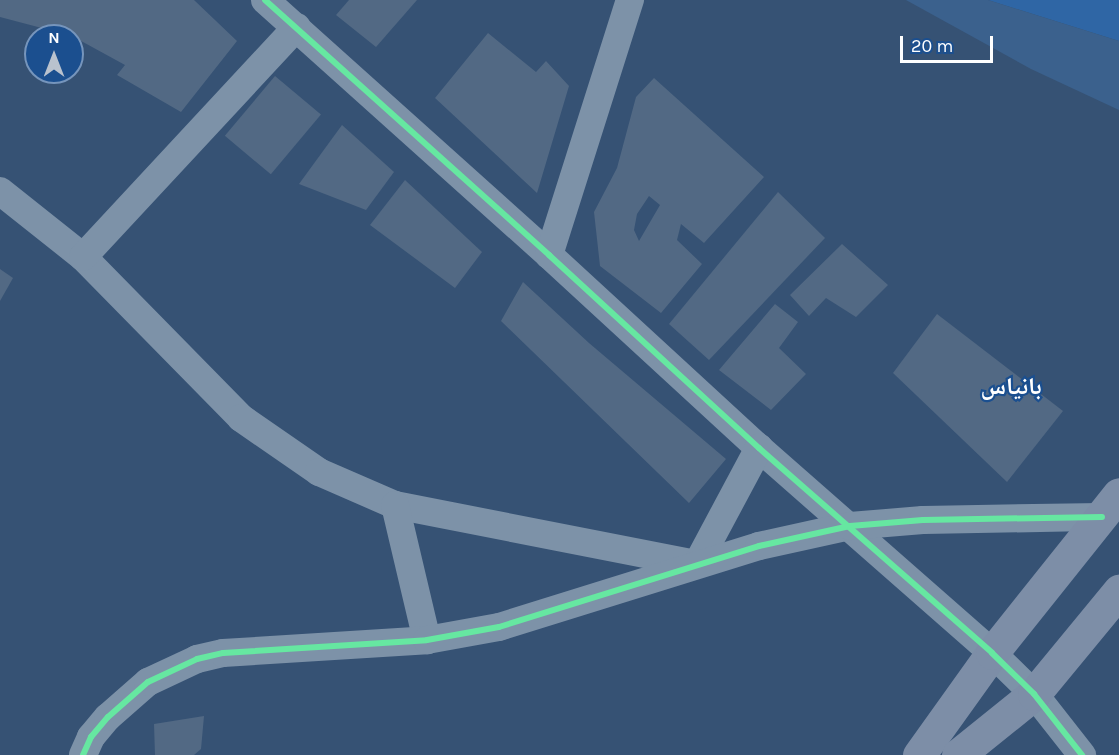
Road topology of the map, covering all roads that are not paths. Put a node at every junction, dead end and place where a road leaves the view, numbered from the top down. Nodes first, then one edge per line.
1 (265, 0) edge
2 (630, 0) edge
3 (297, 27) junction
4 (0, 191) edge
5 (549, 255) junction
6 (83, 257) junction
7 (759, 448) junction
8 (395, 505) junction
9 (1110, 506) edge
10 (850, 526) junction
11 (698, 564) junction
12 (1119, 591) edge
13 (427, 640) junction
14 (992, 653) junction
15 (1034, 694) junction
16 (83, 755) edge
17 (919, 755) edge
18 (958, 755) edge
19 (1082, 755) edge

1 - 3 street
2 - 5 street
3 - 5 street
3 - 6 street
4 - 6 street
5 - 7 street
6 - 8 street
7 - 10 street
7 - 11 street
8 - 11 street
8 - 13 street
9 - 10 street
9 - 14 main road
10 - 11 street
10 - 14 street
11 - 13 street
12 - 15 main road
13 - 16 street
14 - 15 street
14 - 17 main road
15 - 18 main road
15 - 19 street

